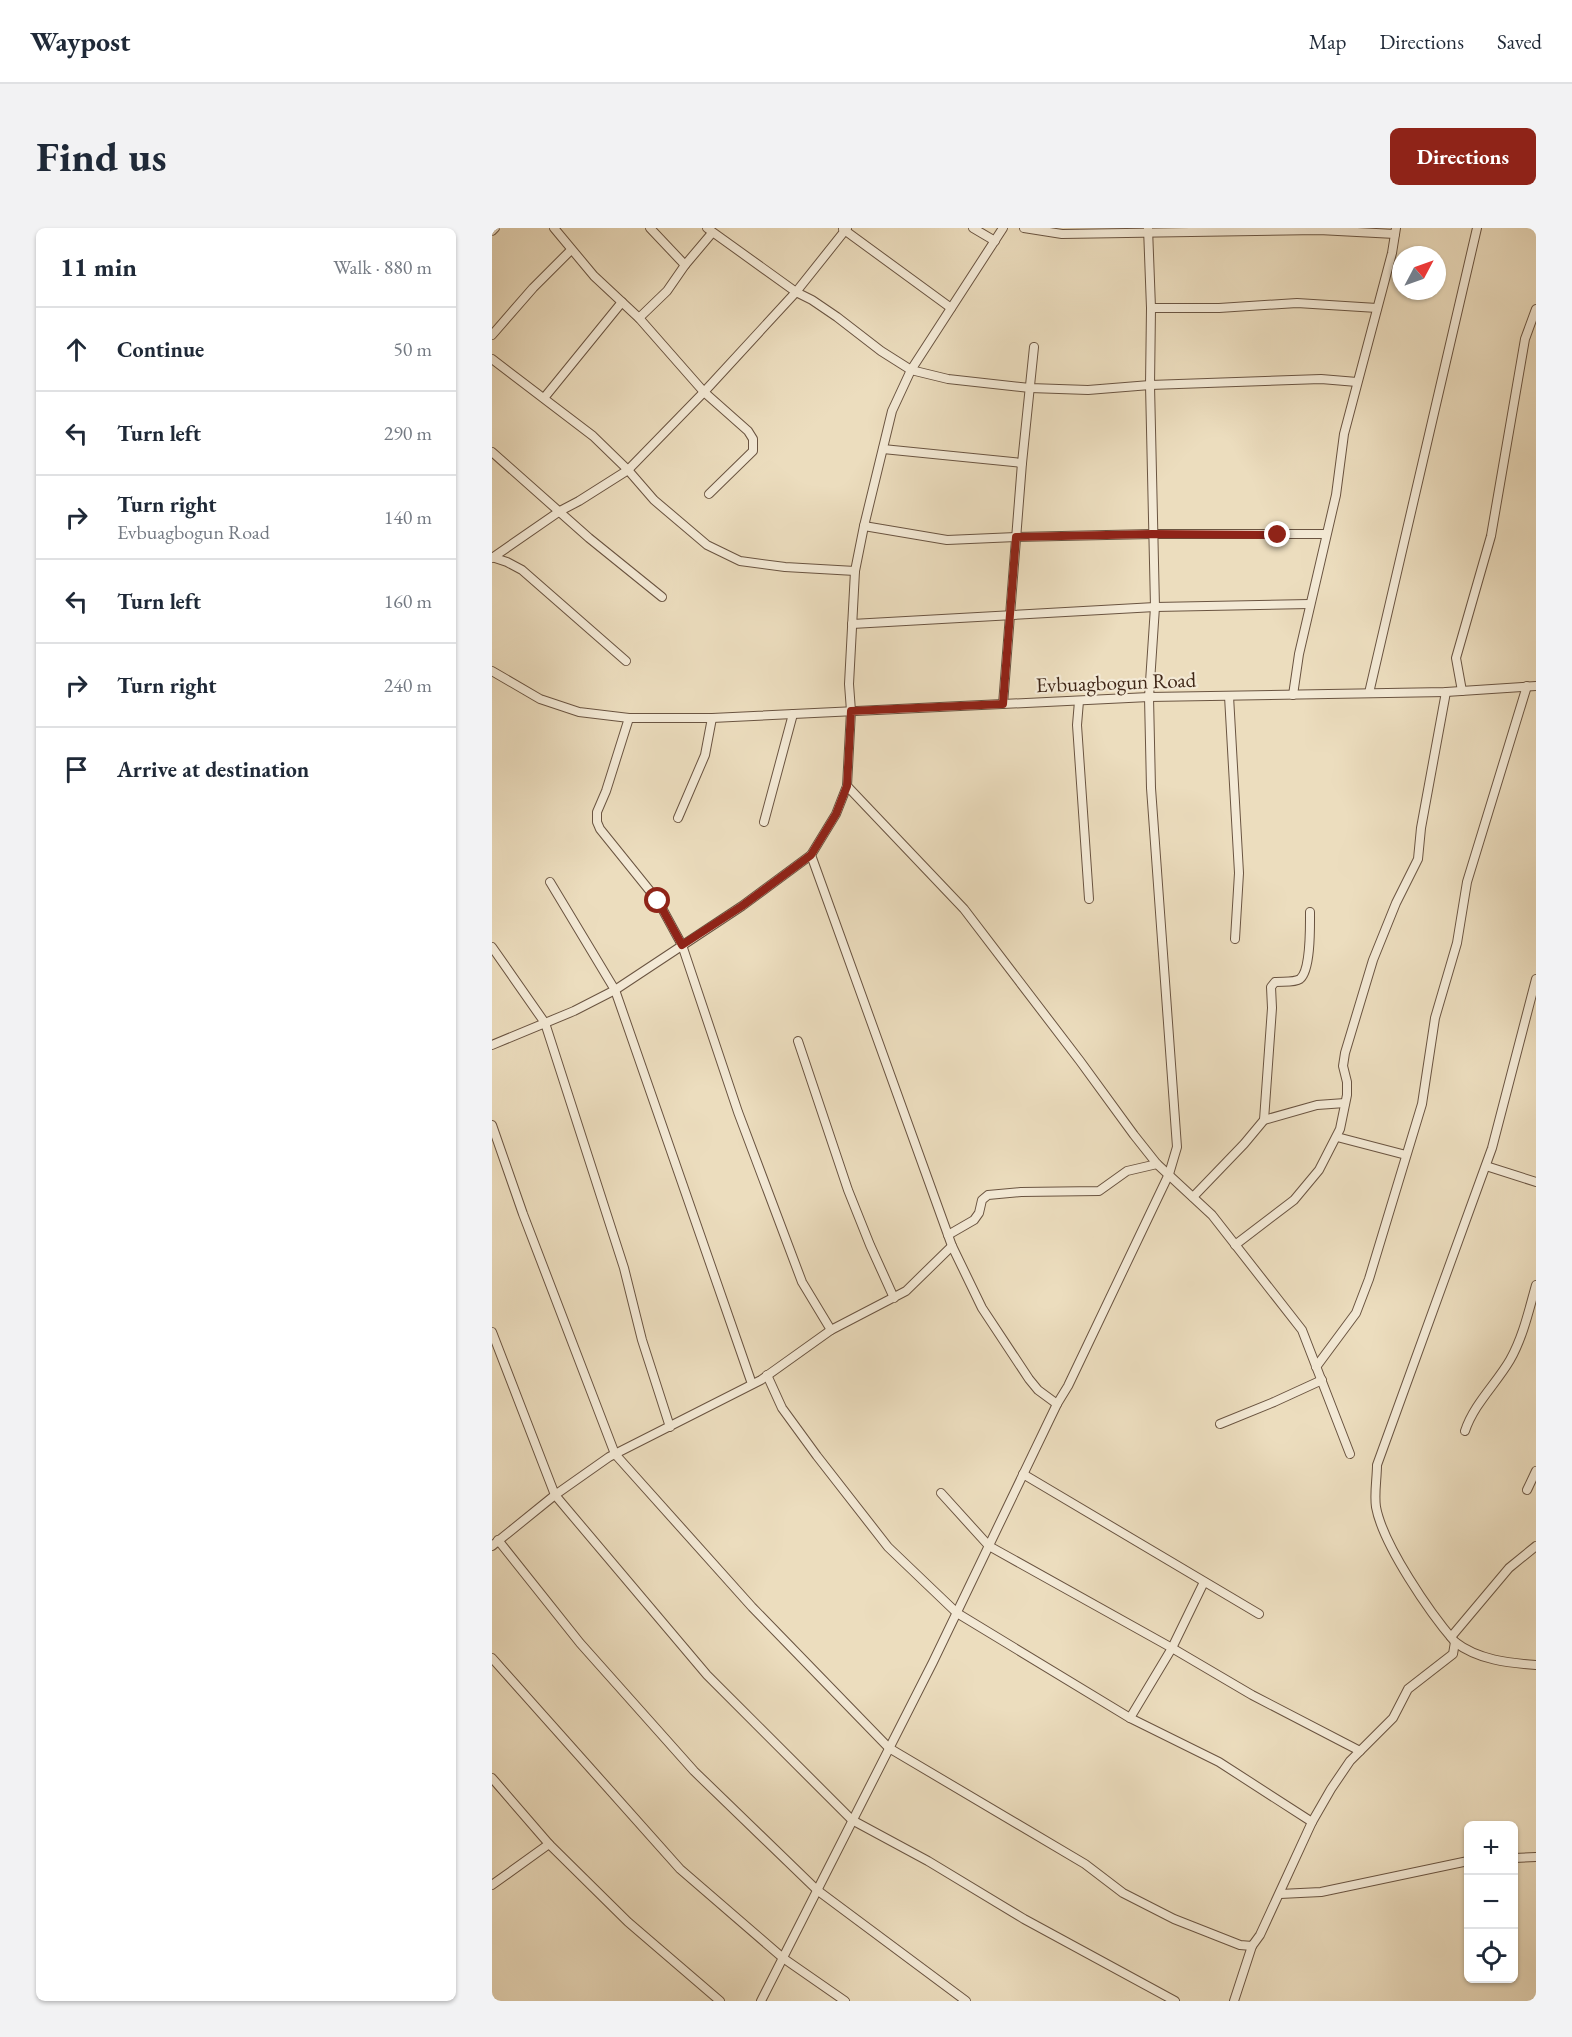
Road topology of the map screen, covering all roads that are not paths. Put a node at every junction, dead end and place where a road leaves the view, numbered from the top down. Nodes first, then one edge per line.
1 (554, 228) edge
2 (650, 228) edge
3 (973, 228) edge
4 (1003, 228) edge
5 (1024, 228) edge
6 (1477, 228) edge
7 (845, 229) edge
8 (1148, 230) edge
9 (710, 231) edge
10 (1395, 231) edge
11 (995, 240) junction
12 (571, 250) junction
13 (685, 265) junction
14 (796, 292) junction
15 (622, 302) junction
16 (951, 308) junction
17 (1151, 308) junction
18 (1377, 308) junction
19 (1536, 309) edge
20 (639, 318) junction
21 (492, 335) edge
22 (1034, 347) dead end
23 (492, 359) edge
24 (911, 370) junction
25 (1358, 382) junction
26 (1150, 385) junction
27 (1030, 388) junction
28 (704, 392) junction
29 (544, 398) junction
30 (883, 449) junction
31 (492, 452) edge
32 (1022, 463) junction
33 (628, 470) junction
34 (710, 494) dead end
35 (560, 511) junction
36 (864, 526) junction
37 (1152, 534) junction
38 (1326, 534) junction
39 (1016, 537) junction
40 (492, 557) edge
41 (855, 571) junction
42 (662, 597) dead end
43 (1310, 604) junction
44 (1155, 607) junction
45 (1011, 614) junction
46 (852, 624) junction
47 (626, 661) dead end
48 (492, 671) edge
49 (1534, 684) edge
50 (1462, 690) junction
51 (1446, 692) junction
52 (1369, 693) junction
53 (1293, 695) junction
54 (1229, 696) junction
55 (1149, 697) junction
56 (1079, 701) junction
57 (1003, 704) junction
58 (851, 711) junction
59 (793, 714) junction
60 (629, 718) junction
61 (712, 718) junction
62 (847, 786) junction
63 (678, 818) dead end
64 (764, 822) dead end
65 (811, 855) junction
66 (550, 882) dead end
67 (1089, 899) dead end
68 (1310, 912) dead end
69 (1236, 939) dead end
70 (682, 945) junction
71 (492, 947) edge
72 (1536, 979) edge
73 (615, 990) junction
74 (545, 1023) junction
75 (798, 1041) dead end
76 (492, 1045) edge
77 (1345, 1102) junction
78 (1264, 1120) junction
79 (492, 1125) edge
80 (1336, 1137) junction
81 (1406, 1155) junction
82 (1157, 1164) junction
83 (1486, 1166) junction
84 (1169, 1174) junction
85 (1536, 1182) edge
86 (1193, 1197) junction
87 (948, 1235) junction
88 (1235, 1245) junction
89 (952, 1246) junction
90 (1536, 1285) edge
91 (894, 1298) junction
92 (831, 1330) junction
93 (492, 1332) edge
94 (1316, 1367) junction
95 (767, 1375) junction
96 (1322, 1380) junction
97 (752, 1384) junction
98 (1057, 1404) junction
99 (1220, 1424) dead end
100 (670, 1426) junction
101 (1465, 1431) dead end
102 (615, 1454) junction
103 (1350, 1454) dead end
104 (1536, 1471) edge
105 (1023, 1474) junction
106 (1527, 1490) dead end
107 (941, 1493) dead end
108 (555, 1495) junction
109 (495, 1543) edge
110 (989, 1546) junction
111 (1536, 1546) edge
112 (1204, 1582) junction
113 (957, 1613) junction
114 (1258, 1614) dead end
115 (1453, 1640) junction
116 (1172, 1648) junction
117 (492, 1658) edge
118 (1536, 1665) edge
119 (1130, 1718) junction
120 (889, 1748) junction
121 (1360, 1751) junction
122 (492, 1778) edge
123 (852, 1820) junction
124 (1312, 1822) junction
125 (549, 1844) junction
126 (1536, 1857) edge
127 (1518, 1858) edge
128 (1464, 1862) edge
129 (492, 1885) edge
130 (817, 1890) junction
131 (1280, 1894) junction
132 (1252, 1946) junction
133 (783, 1958) junction
134 (720, 2001) edge
135 (761, 2001) edge
136 (845, 2001) edge
137 (966, 2001) edge
138 (1175, 2001) edge
139 (1234, 2001) edge

1 - 12 street
2 - 13 street
3 - 11 street
4 - 11 street
5 - 8 street
6 - 52 street
7 - 14 street
7 - 16 street
8 - 10 street
8 - 17 street
9 - 13 street
9 - 14 street
10 - 18 street
11 - 16 street
12 - 15 street
12 - 21 street
13 - 20 street
14 - 24 street
14 - 28 street
15 - 20 street
15 - 29 street
16 - 24 street
17 - 18 street
17 - 26 street
18 - 25 street
19 - 50 street
20 - 28 street
22 - 27 street
23 - 29 street
24 - 27 street
24 - 30 street
25 - 26 street
25 - 38 street
26 - 27 street
26 - 37 street
27 - 32 street
28 - 33 street
28 - 34 street
29 - 33 street
30 - 32 street
30 - 36 street
31 - 35 street
32 - 39 street
33 - 35 street
33 - 41 street
35 - 40 street
35 - 42 street
36 - 39 street
36 - 41 street
37 - 38 street
37 - 39 street
37 - 44 street
38 - 43 street
39 - 45 street
40 - 47 street
41 - 46 street
43 - 44 street
43 - 53 street
44 - 45 street
44 - 55 street
45 - 46 street
45 - 57 street
46 - 58 street
48 - 60 street, Evbuagbogun Road
49 - 50 street, Evbuagbogun Road
49 - 81 street
50 - 51 street, Evbuagbogun Road
51 - 52 street, Evbuagbogun Road
51 - 77 street
52 - 53 street, Evbuagbogun Road
53 - 54 street, Evbuagbogun Road
54 - 55 street, Evbuagbogun Road
54 - 69 street
55 - 56 street, Evbuagbogun Road
55 - 84 street
56 - 57 street, Evbuagbogun Road
56 - 67 street
57 - 58 street, Evbuagbogun Road
58 - 59 street, Evbuagbogun Road
58 - 62 street
59 - 61 street, Evbuagbogun Road
59 - 64 street
60 - 61 street, Evbuagbogun Road
60 - 70 street
61 - 63 street
62 - 65 street
62 - 82 street
65 - 70 street
65 - 87 street
66 - 73 street
68 - 78 street
70 - 73 street
70 - 92 street
71 - 74 street
72 - 83 street
73 - 74 street
73 - 97 street
74 - 76 street
74 - 100 street
75 - 91 street
77 - 78 street
77 - 80 street
78 - 86 street
79 - 102 street
80 - 81 street
80 - 88 street
81 - 94 street
82 - 84 street
82 - 87 street
83 - 85 street
83 - 115 street
84 - 86 street
84 - 98 street
86 - 88 street
87 - 89 street
88 - 94 street
89 - 91 street
89 - 98 street
90 - 101 street
91 - 92 street
92 - 95 street
93 - 108 street
94 - 96 street
95 - 97 street
95 - 113 street
96 - 99 street
96 - 103 street
97 - 100 street
98 - 105 street
100 - 102 street
102 - 108 street
102 - 120 street
104 - 106 street
105 - 110 street
105 - 112 street
107 - 110 street
108 - 109 street
108 - 123 street
109 - 130 street
110 - 113 street
110 - 116 street
111 - 115 street
112 - 114 street
112 - 116 street
113 - 119 street
113 - 120 street
115 - 118 street
115 - 121 street
116 - 119 street
116 - 121 street
117 - 133 street
119 - 124 street
120 - 123 street
120 - 132 street
121 - 124 street
122 - 125 street
123 - 130 street
123 - 138 street
124 - 131 street
125 - 129 street
125 - 134 street
126 - 127 street
128 - 131 street
130 - 133 street
130 - 137 street
131 - 132 street
132 - 139 street
133 - 135 street
133 - 136 street

